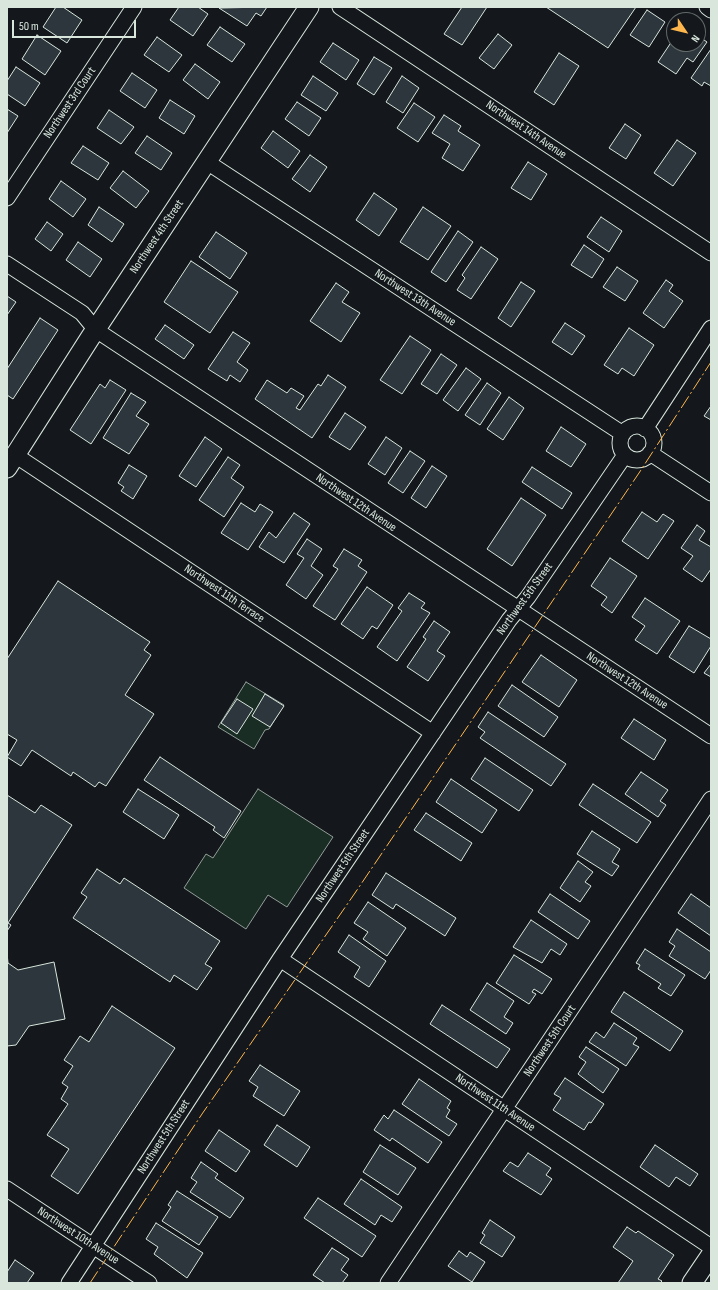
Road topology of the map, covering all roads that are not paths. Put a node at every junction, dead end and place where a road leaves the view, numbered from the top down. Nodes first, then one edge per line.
1 (134, 7) edge
2 (309, 7) edge
3 (340, 7) edge
4 (706, 7) edge
5 (711, 10) edge
6 (207, 162) junction
7 (7, 198) edge
8 (711, 253) edge
9 (7, 264) edge
10 (711, 328) edge
11 (96, 330) junction
12 (645, 428) junction
13 (623, 434) junction
14 (650, 453) junction
15 (625, 455) junction
16 (11, 461) edge
17 (711, 493) edge
18 (517, 609) junction
19 (433, 734) junction
20 (711, 736) edge
21 (711, 799) edge
22 (280, 959) junction
23 (504, 1109) junction
24 (7, 1189) edge
25 (93, 1246) junction
26 (711, 1247) edge
27 (711, 1255) edge
28 (69, 1283) edge
29 (149, 1283) edge
30 (388, 1283) edge
31 (692, 1283) edge

1 - 7 street, Northwest 3rd Court
2 - 6 street, Northwest 4th Street
3 - 8 street, Northwest 14th Avenue
4 - 5 street
6 - 11 street, Northwest 4th Street
6 - 13 street, Northwest 13th Avenue
9 - 11 street, Northwest 12th Avenue
10 - 12 street
11 - 16 street, Northwest 4th Street
11 - 18 street, Northwest 12th Avenue
12 - 13 street
12 - 14 street
13 - 15 street
14 - 15 street
14 - 17 street
15 - 18 street, Northwest 5th Street
16 - 19 street, Northwest 11th Terrace
18 - 19 street, Northwest 5th Street
18 - 20 street, Northwest 12th Avenue
19 - 22 street, Northwest 5th Street
21 - 23 street, Northwest 5th Court
22 - 23 street, Northwest 11th Avenue
22 - 25 street, Northwest 5th Street
23 - 26 street, Northwest 11th Avenue
23 - 30 street, Northwest 5th Court
24 - 25 street, Northwest 10th Avenue
25 - 28 street, Northwest 5th Street
25 - 29 street, Northwest 10th Avenue
27 - 31 street

